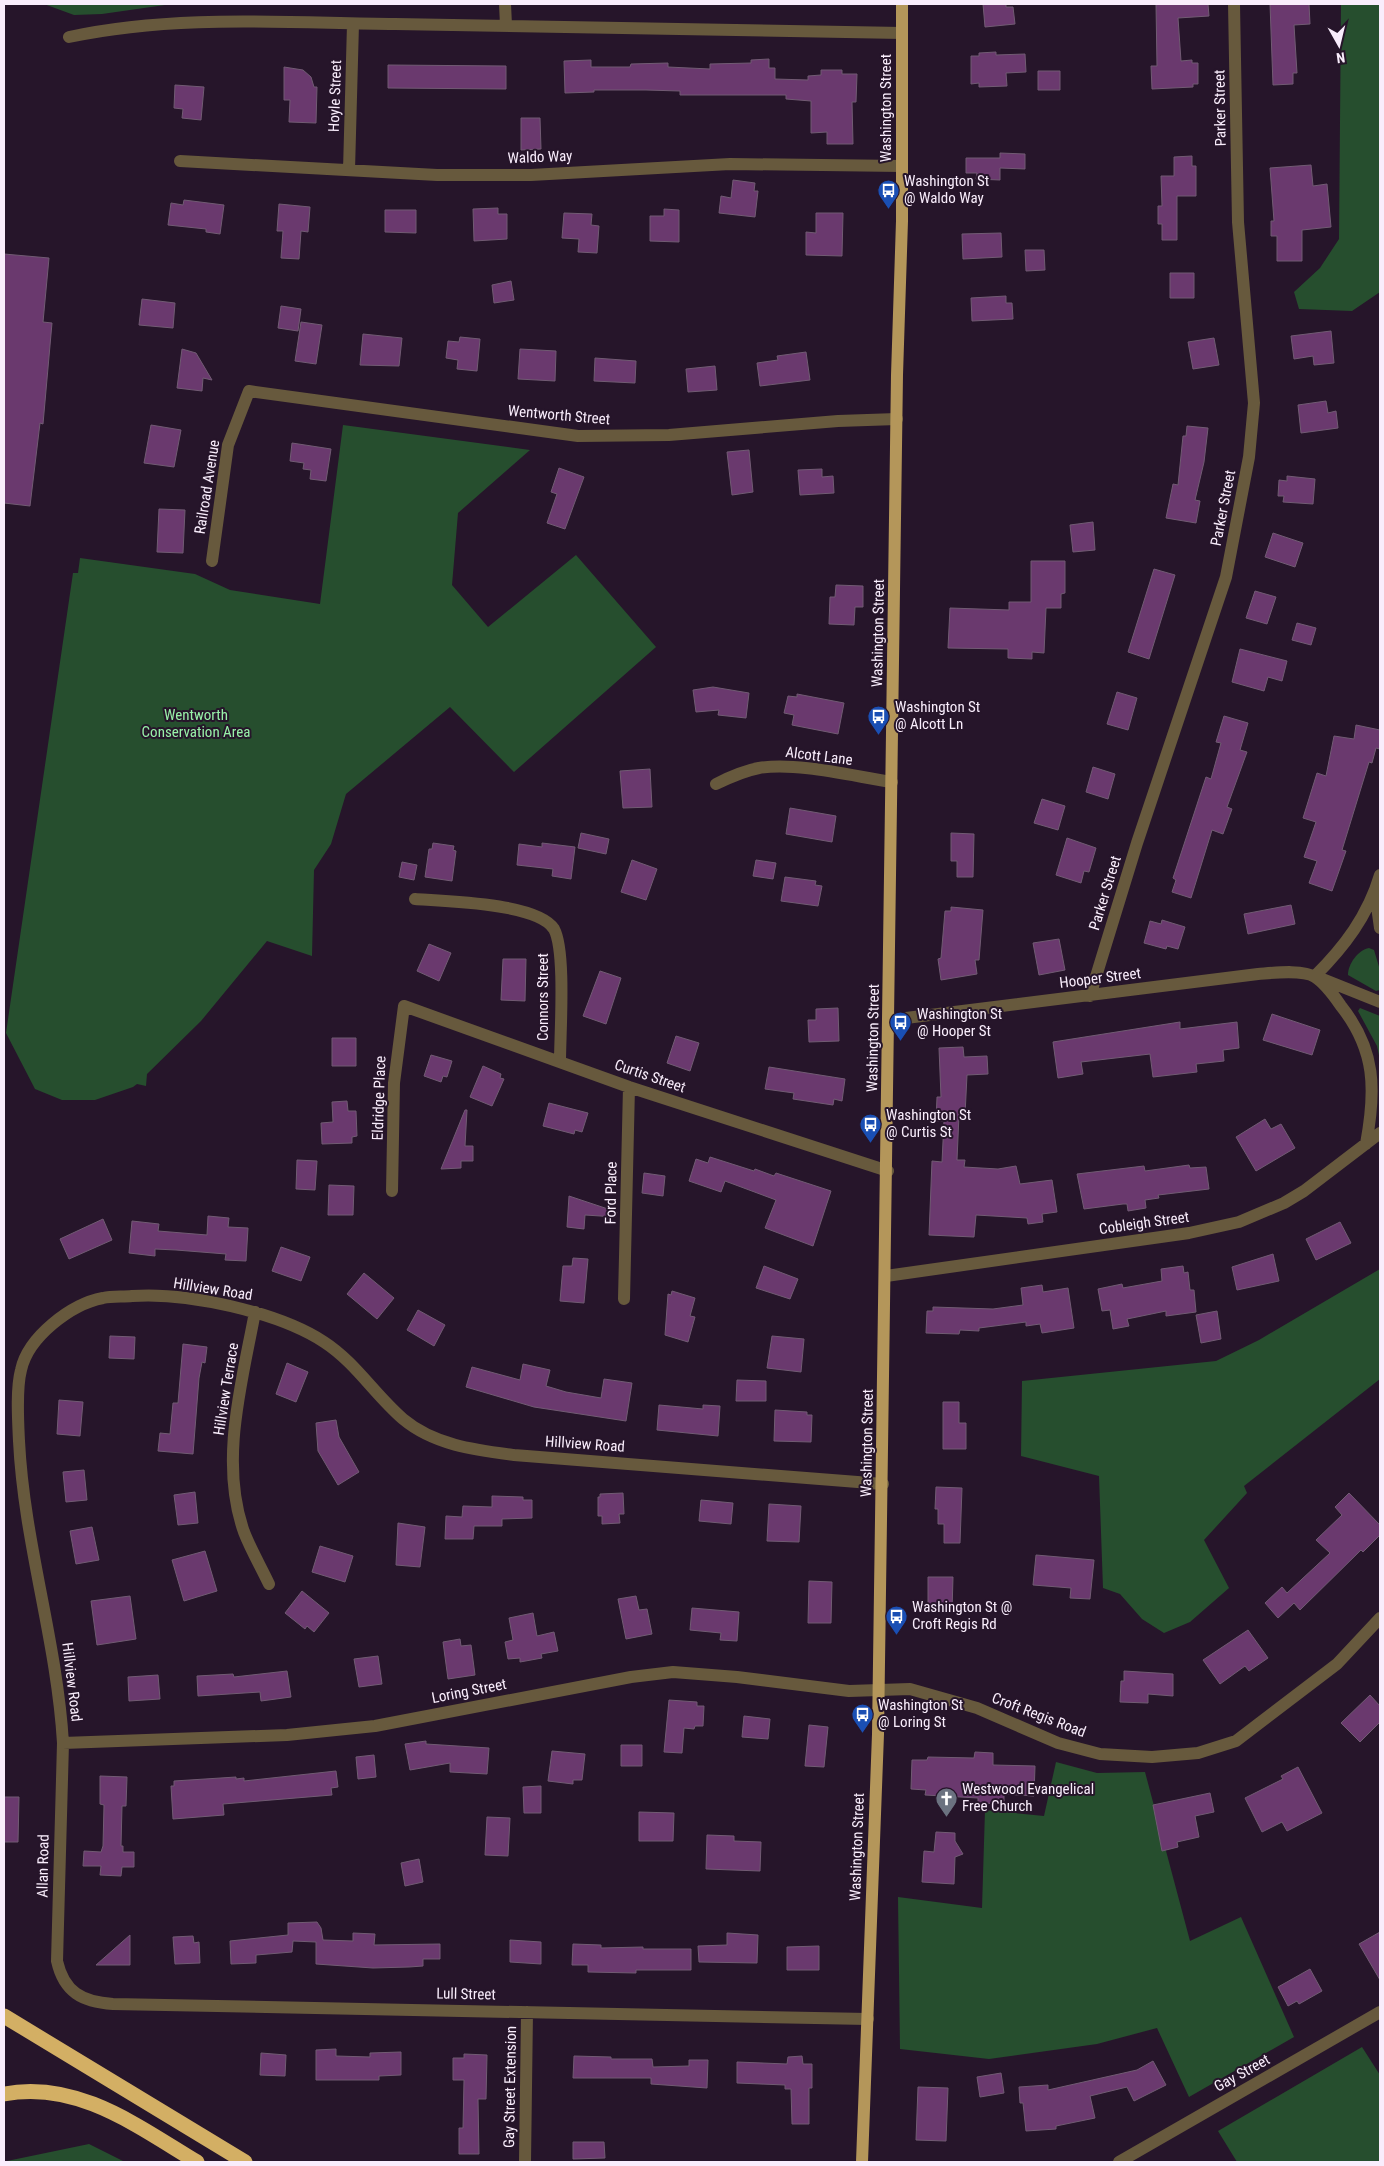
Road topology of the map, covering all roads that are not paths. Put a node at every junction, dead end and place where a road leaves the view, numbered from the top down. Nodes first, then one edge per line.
1 (505, 4) edge
2 (902, 4) edge
3 (1234, 4) edge
4 (353, 24) junction
5 (506, 25) junction
6 (902, 33) junction
7 (69, 37) dead end
8 (180, 161) dead end
9 (902, 166) junction
10 (349, 170) junction
11 (249, 391) joint
12 (897, 419) junction
13 (212, 561) dead end
14 (892, 782) junction
15 (716, 784) dead end
16 (1380, 875) edge
17 (1375, 892) junction
18 (415, 899) dead end
19 (1380, 928) edge
20 (1314, 976) junction
21 (1090, 996) junction
22 (1380, 1002) edge
23 (404, 1006) joint
24 (890, 1020) junction
25 (560, 1062) junction
26 (629, 1087) junction
27 (1380, 1132) edge
28 (1366, 1144) junction
29 (888, 1171) junction
30 (392, 1191) dead end
31 (886, 1276) junction
32 (624, 1300) dead end
33 (255, 1312) junction
34 (882, 1484) junction
35 (269, 1584) dead end
36 (1380, 1618) edge
37 (879, 1689) junction
38 (63, 1743) junction
39 (68, 1986) joint
40 (527, 2012) junction
41 (1380, 2012) edge
42 (4, 2016) edge
43 (868, 2019) junction
44 (4, 2094) edge
45 (197, 2162) edge
46 (245, 2162) edge
47 (525, 2162) edge
48 (862, 2162) edge
49 (1119, 2162) edge

1 - 5 street
2 - 6 main road, Washington Street
3 - 21 street, Parker Street
4 - 5 street
4 - 7 street
4 - 10 street, Hoyle Street
5 - 6 street
6 - 9 main road, Washington Street
8 - 10 street, Waldo Way
9 - 10 street, Waldo Way
9 - 12 main road, Washington Street
11 - 12 street, Wentworth Street
11 - 13 street, Railroad Avenue
12 - 14 main road, Washington Street
14 - 15 street, Alcott Lane
14 - 24 main road, Washington Street
16 - 17 street
17 - 19 street
17 - 20 street
18 - 25 street, Connors Street
20 - 21 street, Hooper Street
20 - 22 street, Hooper Street
20 - 28 street
21 - 24 street, Hooper Street
23 - 25 street, Curtis Street
23 - 30 street, Eldridge Place
24 - 29 main road, Washington Street
25 - 26 street, Curtis Street
26 - 29 street, Curtis Street
26 - 32 street, Ford Place
27 - 28 street, Cobleigh Street
28 - 31 street, Cobleigh Street
29 - 31 main road, Washington Street
31 - 34 main road, Washington Street
33 - 34 street, Hillview Road
33 - 35 street, Hillview Terrace
33 - 38 street, Hillview Road
34 - 37 main road, Washington Street
36 - 37 street, Croft Regis Road
37 - 38 street, Loring Street
37 - 43 main road, Washington Street
38 - 39 street, Allan Road
39 - 40 street, Lull Street
40 - 43 street, Lull Street
40 - 47 street, Gay Street Extension
41 - 49 street, Gay Street
42 - 46 highway
43 - 48 main road, Washington Street
44 - 45 highway

